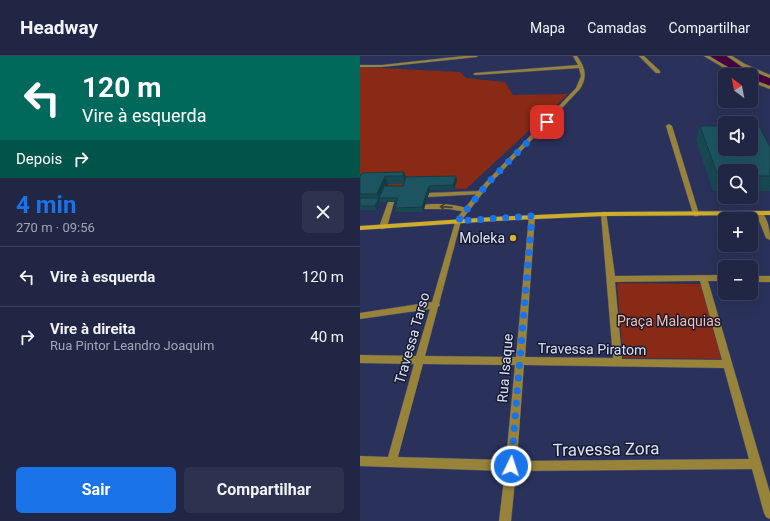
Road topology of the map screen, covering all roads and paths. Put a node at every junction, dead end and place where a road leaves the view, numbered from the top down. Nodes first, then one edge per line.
1 (476, 56) edge
2 (576, 56) edge
3 (641, 56) edge
4 (706, 56) edge
5 (729, 56) edge
6 (360, 66) edge
7 (582, 66) junction
8 (727, 68) edge
9 (658, 72) dead end
10 (475, 74) dead end
11 (770, 77) edge
12 (758, 83) edge
13 (770, 88) edge
14 (669, 126) dead end
15 (480, 193) junction
16 (428, 196) edge
17 (425, 207) edge
18 (398, 208) edge
19 (466, 210) junction
20 (759, 213) junction
21 (770, 213) edge
22 (604, 214) junction
23 (696, 214) junction
24 (532, 216) junction
25 (458, 221) junction
26 (383, 227) junction
27 (360, 228) edge
28 (770, 238) edge
29 (703, 278) junction
30 (718, 278) edge
31 (758, 278) edge
32 (611, 279) junction
33 (770, 279) edge
34 (436, 305) junction
35 (360, 316) edge
36 (360, 359) edge
37 (420, 359) junction
38 (519, 362) junction
39 (618, 363) junction
40 (728, 364) junction
41 (360, 460) edge
42 (392, 461) junction
43 (756, 464) junction
44 (511, 466) junction
45 (770, 513) edge
46 (505, 521) edge

1 - 6 street
2 - 7 street
3 - 9 street
4 - 8 street
5 - 11 street
7 - 10 street
7 - 15 street
12 - 13 street
14 - 23 street
15 - 16 street
15 - 19 street
19 -> 17 street
18 - 26 street
19 - 25 street
20 - 21 main road
20 - 23 main road
20 - 28 street
22 - 23 main road
22 - 24 main road
22 - 32 street
24 - 25 main road
24 - 38 street, Rua Isaque
25 - 26 main road
25 - 34 street, Travessa Tarso
26 - 27 main road
29 - 30 street
29 - 32 street
29 - 40 street
31 - 33 street
32 - 39 street
34 - 35 street
34 - 37 street, Travessa Tarso
36 - 37 street, Travessa Piratom
37 - 38 street, Travessa Piratom
37 - 42 street, Travessa Tarso
38 - 39 street, Travessa Piratom
38 - 44 street, Rua Isaque
39 - 40 street, Travessa Piratom
40 - 43 street
41 - 42 street, Travessa Zora
42 - 44 street, Travessa Zora
43 - 44 street, Travessa Zora
43 - 45 street
44 - 46 street, Rua Isaque

